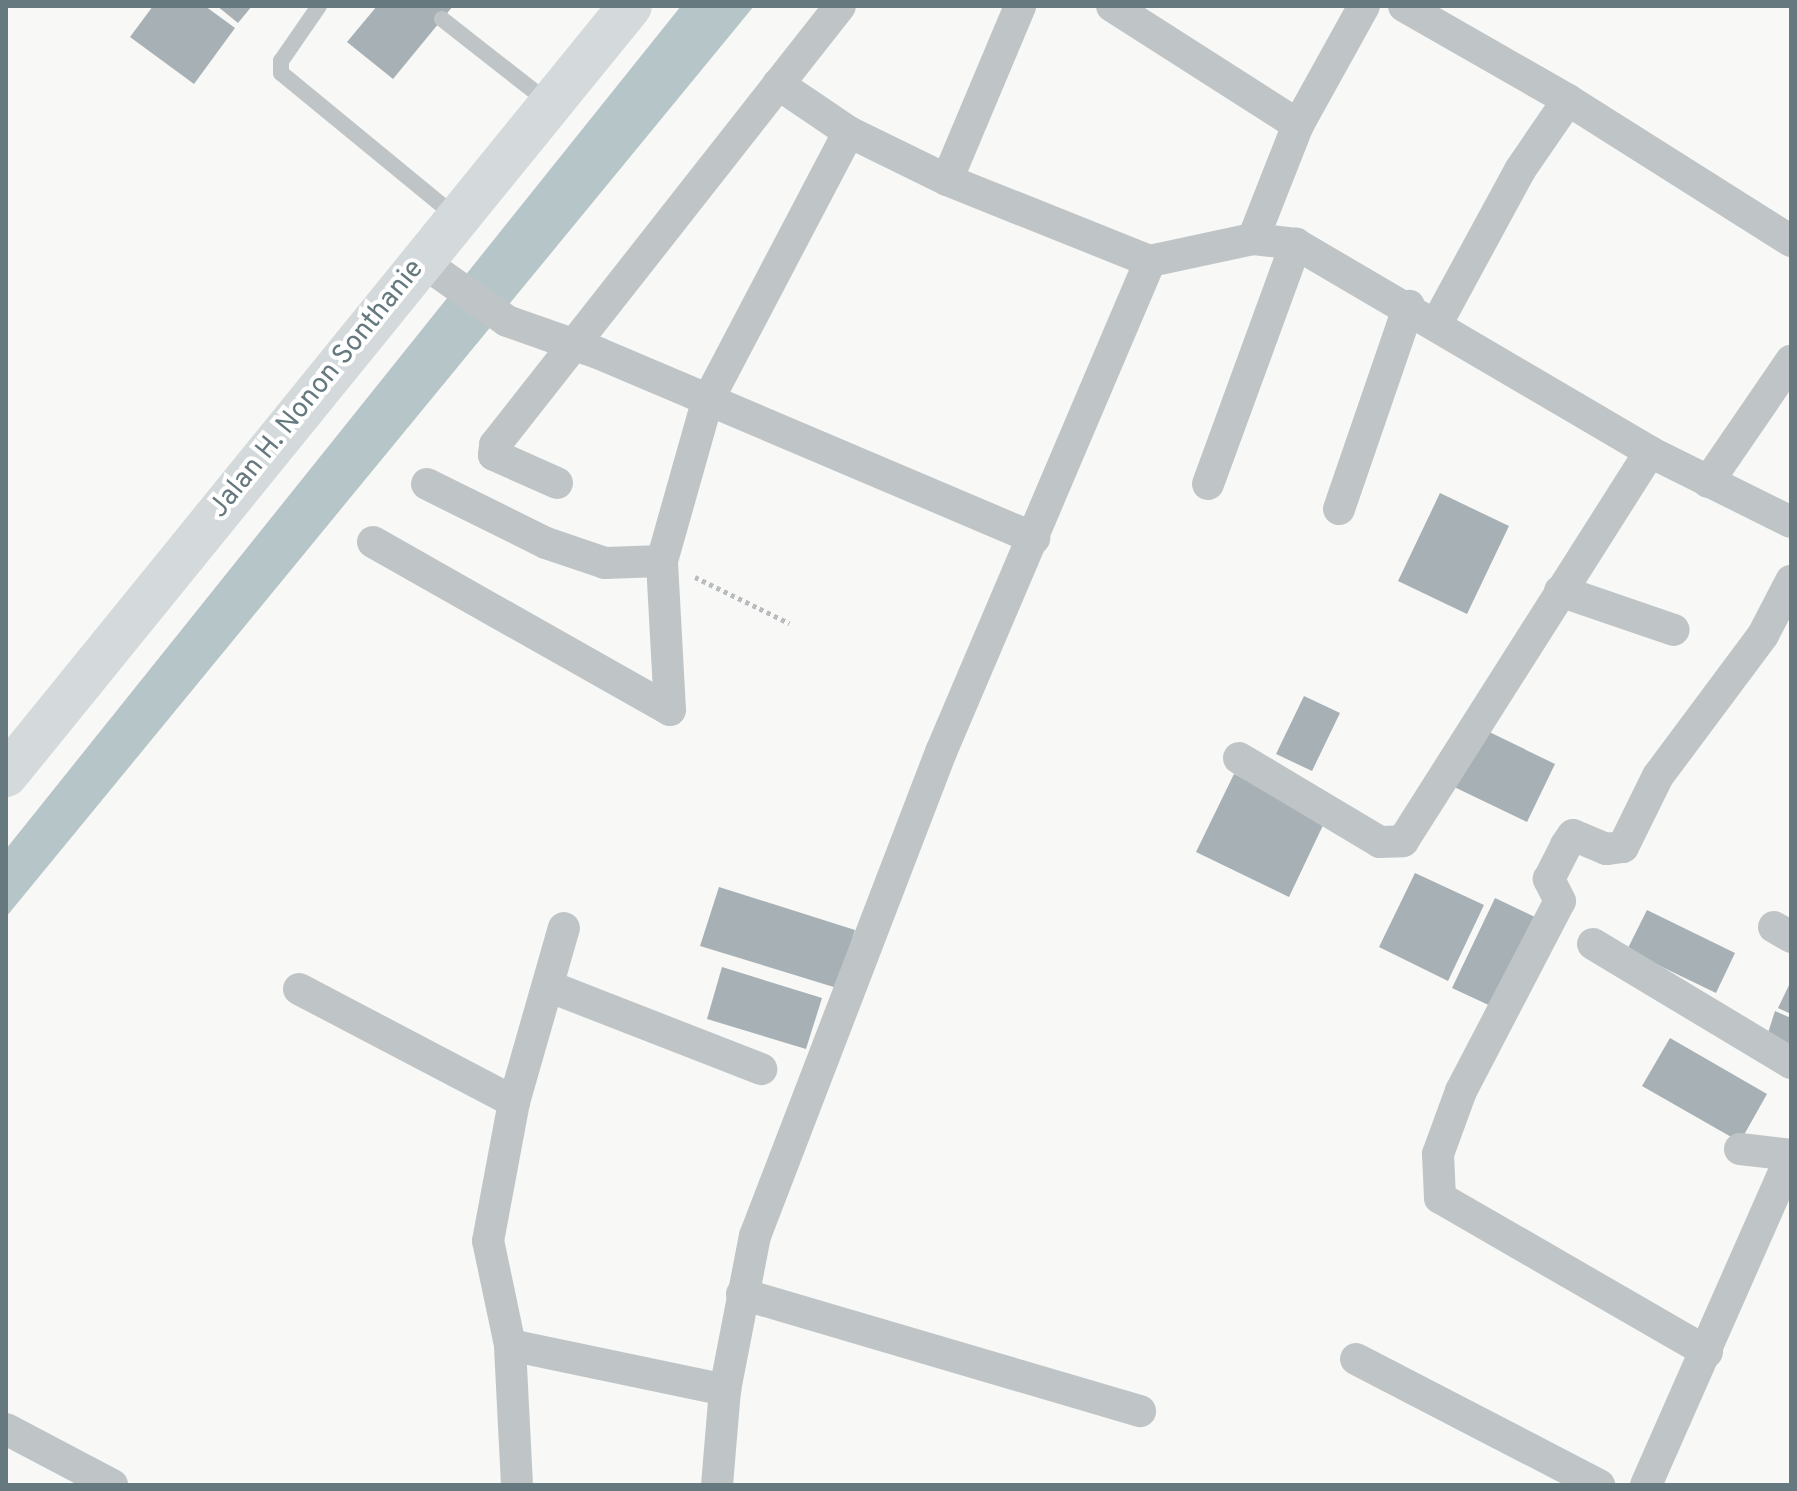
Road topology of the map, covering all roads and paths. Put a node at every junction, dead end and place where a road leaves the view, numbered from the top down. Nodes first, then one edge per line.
1 (319, 6) edge
2 (630, 6) edge
3 (840, 6) edge
4 (1020, 6) edge
5 (1364, 6) edge
6 (1404, 6) edge
7 (1116, 7) edge
8 (442, 19) dead end
9 (778, 84) junction
10 (1568, 100) junction
11 (551, 105) junction
12 (1298, 125) junction
13 (849, 132) junction
14 (947, 180) junction
15 (457, 218) junction
16 (1253, 239) junction
17 (1791, 241) edge
18 (1296, 244) junction
19 (1150, 261) junction
20 (435, 270) junction
21 (1409, 306) junction
22 (1437, 323) junction
23 (573, 343) junction
24 (1791, 361) edge
25 (707, 402) junction
26 (1650, 452) junction
27 (1708, 482) junction
28 (557, 483) dead end
29 (427, 484) dead end
30 (1208, 484) dead end
31 (1339, 509) dead end
32 (1791, 522) edge
33 (1034, 538) junction
34 (373, 542) dead end
35 (662, 561) junction
36 (1791, 581) edge
37 (1560, 591) junction
38 (789, 623) dead end
39 (1674, 630) dead end
40 (1239, 758) dead end
41 (6, 775) edge
42 (564, 928) dead end
43 (1593, 944) dead end
44 (548, 986) junction
45 (299, 989) dead end
46 (1791, 1063) edge
47 (761, 1069) dead end
48 (514, 1102) junction
49 (1740, 1149) dead end
50 (1791, 1156) edge
51 (742, 1294) junction
52 (510, 1345) junction
53 (1707, 1352) junction
54 (1356, 1359) dead end
55 (725, 1390) junction
56 (1140, 1411) dead end
57 (6, 1429) edge
58 (112, 1485) edge
59 (517, 1485) edge
60 (717, 1485) edge
61 (1599, 1485) edge
62 (1646, 1485) edge

1 - 15 lane
2 - 11 street, Jalan H. Nonon Sonthanie
3 - 9 street
4 - 14 street
5 - 12 street
6 - 10 street
7 - 12 street
8 - 11 lane
9 - 13 street
9 - 23 street
10 - 17 street
10 - 22 street
11 - 15 street, Jalan H. Nonon Sonthanie
12 - 16 street
13 - 14 street
13 - 25 street
14 - 19 street
15 - 20 street, Jalan H. Nonon Sonthanie
16 - 18 street
16 - 19 street
18 - 21 street
18 - 30 street
19 - 33 street
20 - 23 street
20 - 41 street, Jalan H. Nonon Sonthanie
21 - 22 street
21 - 31 street
22 - 26 street
23 - 25 street
23 - 28 street
24 - 27 street
25 - 33 street
25 - 35 street
26 - 27 street
26 - 37 street
27 - 32 street
29 - 35 street
33 - 51 street
34 - 35 street
35 - 38 path
36 - 53 street
37 - 39 street
37 - 40 street
42 - 44 street
43 - 46 street
44 - 47 street
44 - 48 street
45 - 48 street
48 - 52 street
49 - 50 street
50 - 53 street
51 - 55 street
51 - 56 street
52 - 55 street
52 - 59 street
53 - 62 street
54 - 61 street
55 - 60 street
57 - 58 street

